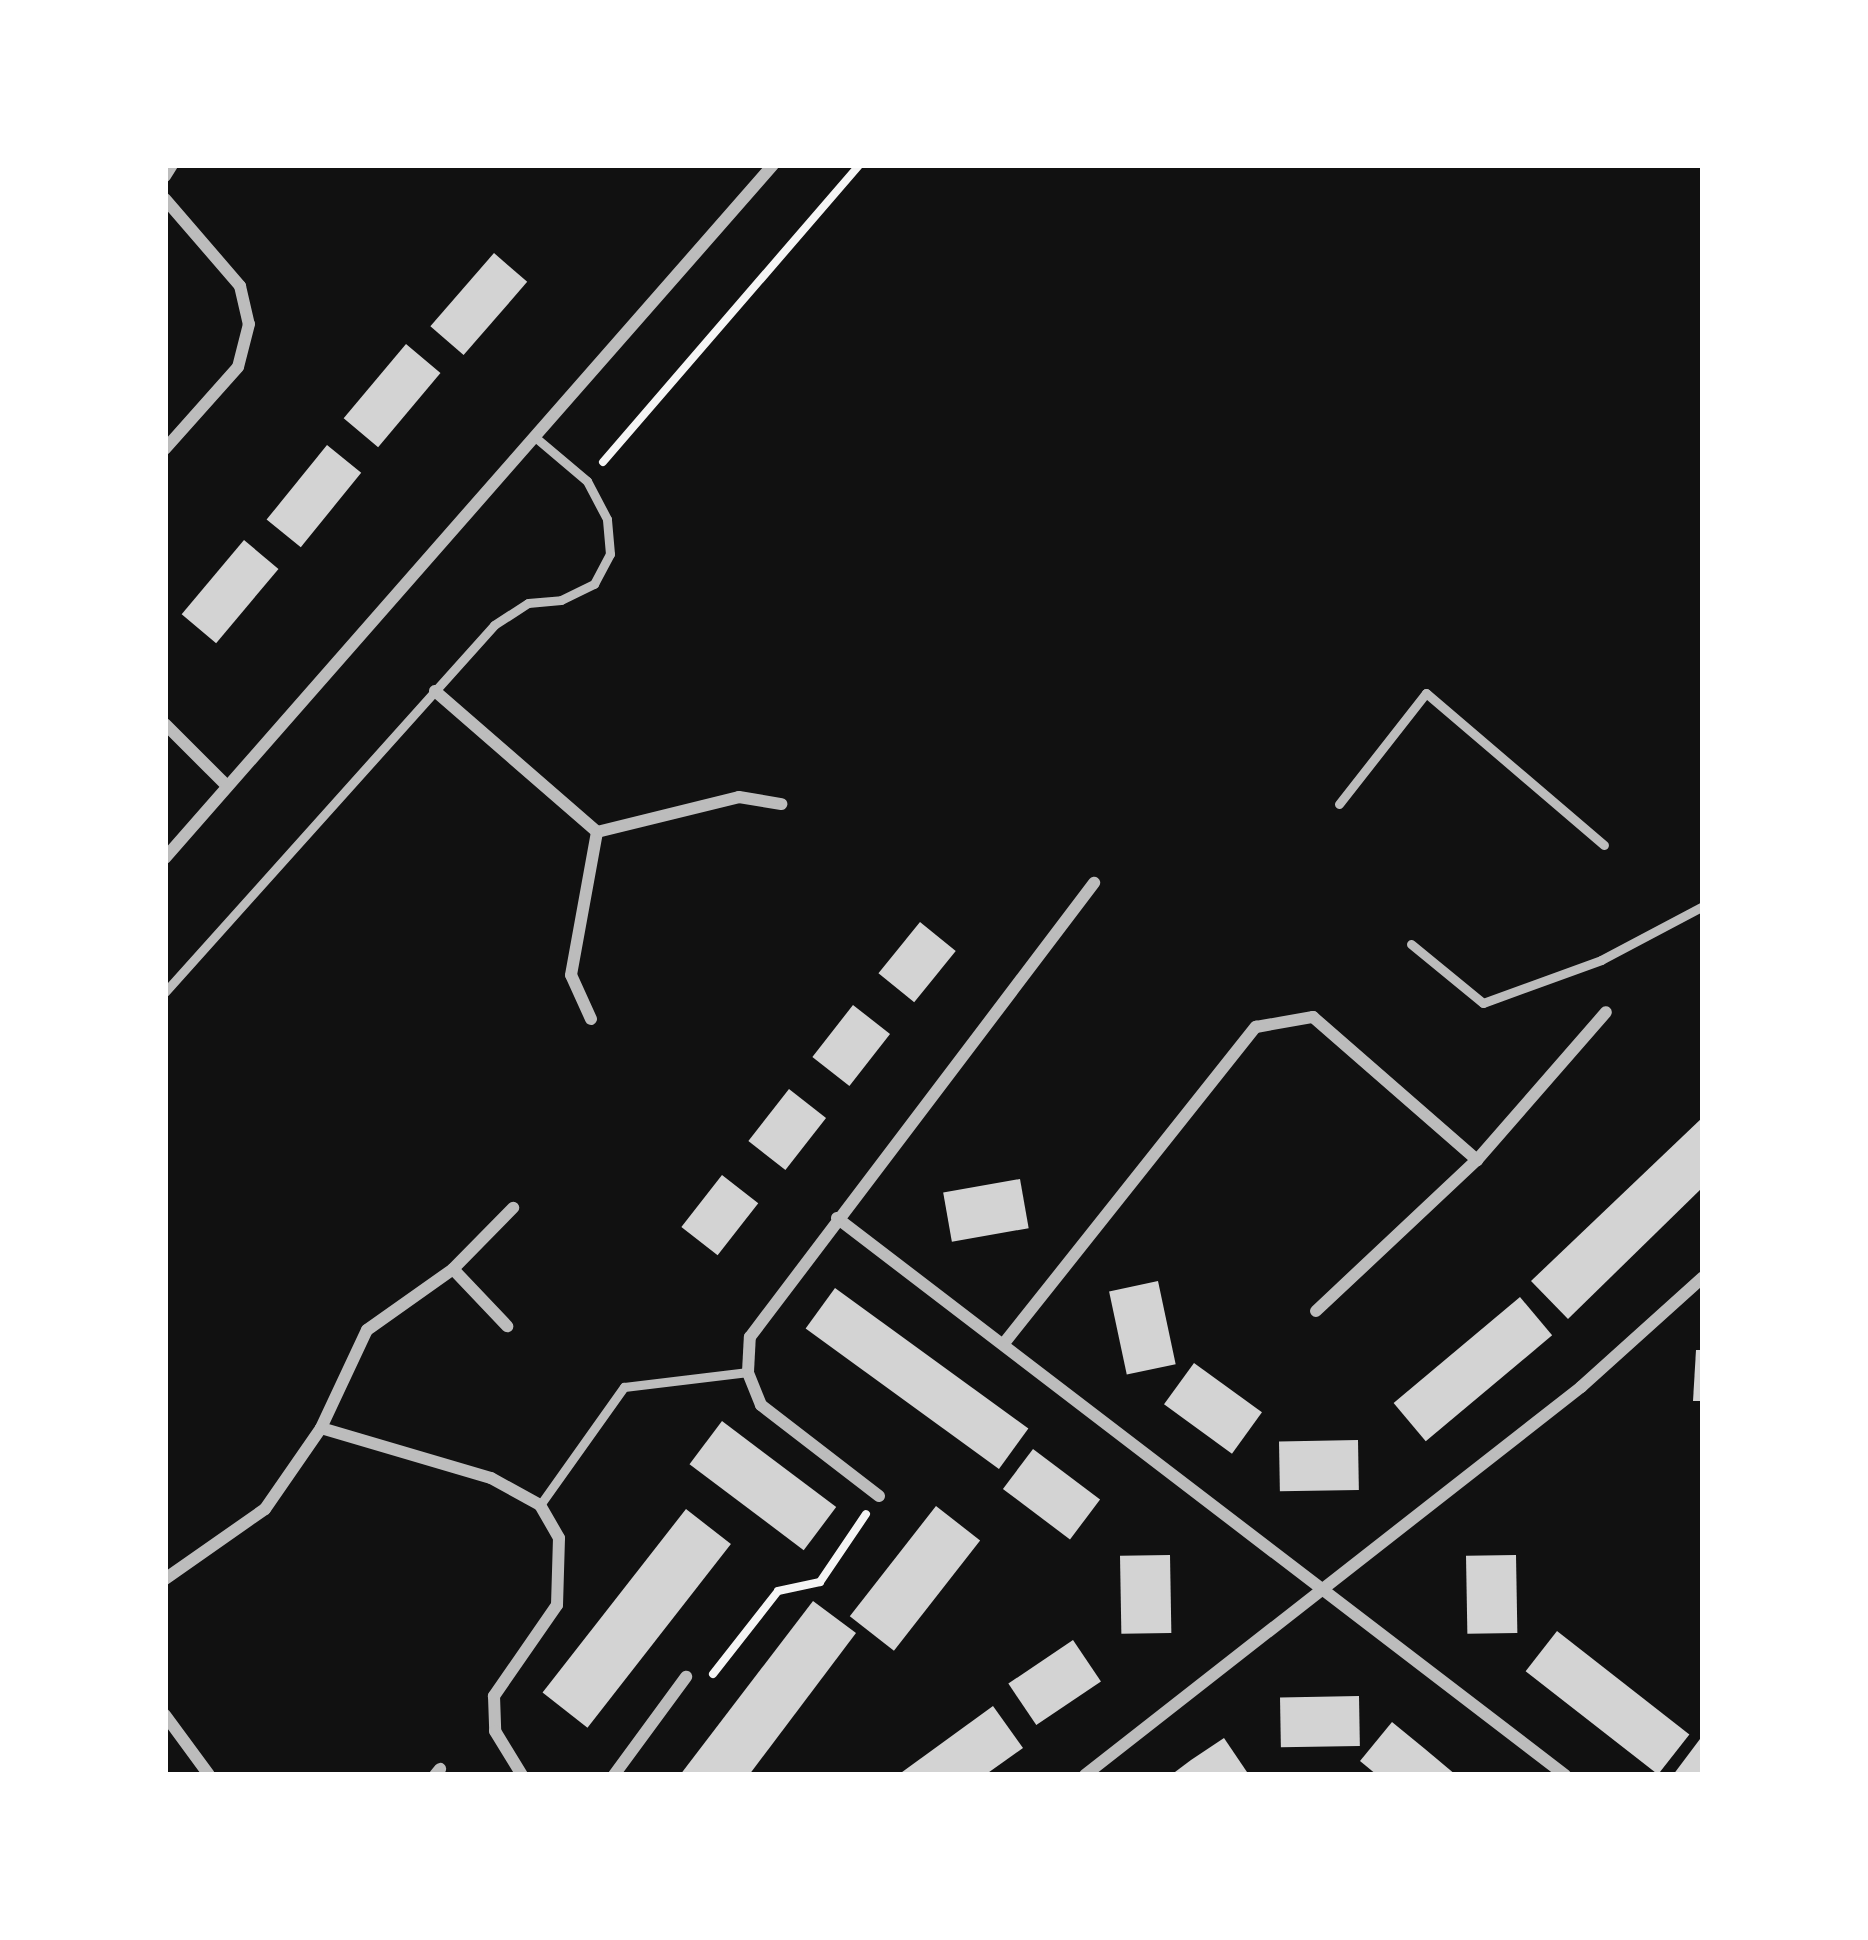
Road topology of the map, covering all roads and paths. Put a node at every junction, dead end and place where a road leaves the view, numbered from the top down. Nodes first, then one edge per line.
1 (172, 165) edge
2 (773, 165) edge
3 (859, 165) edge
4 (165, 176) edge
5 (165, 199) edge
6 (535, 436) junction
7 (165, 449) edge
8 (587, 481) junction
9 (435, 691) junction
10 (165, 724) edge
11 (226, 785) junction
12 (782, 804) dead end
13 (1339, 804) dead end
14 (597, 832) junction
15 (1604, 845) dead end
16 (165, 858) edge
17 (1094, 883) dead end
18 (1703, 906) edge
19 (1411, 944) dead end
20 (165, 992) edge
21 (1606, 1012) dead end
22 (590, 1019) dead end
23 (1477, 1160) junction
24 (513, 1208) dead end
25 (837, 1218) junction
26 (453, 1269) junction
27 (1703, 1277) edge
28 (1316, 1311) dead end
29 (507, 1326) dead end
30 (1005, 1342) junction
31 (748, 1372) junction
32 (321, 1428) junction
33 (879, 1496) joint
34 (540, 1504) junction
35 (165, 1579) edge
36 (1322, 1593) junction
37 (686, 1677) joint
38 (165, 1715) edge
39 (209, 1775) edge
40 (522, 1775) edge
41 (614, 1775) edge
42 (1085, 1775) edge
43 (1564, 1775) edge

1 - 4 street
2 - 6 street
3 - 8 path
5 - 7 street
6 - 8 lane
6 - 11 street
8 - 9 lane
9 - 14 street
9 - 20 lane
10 - 11 street
11 - 16 street
12 - 14 street
13 - 15 lane
14 - 22 street
17 - 25 street
18 - 19 lane
21 - 23 street
23 - 28 street
23 - 30 street
24 - 26 street
25 - 30 street
25 - 31 street
26 - 29 street
26 - 32 street
27 - 36 street
30 - 36 street
31 - 33 street
31 - 34 lane
32 - 34 street
32 - 35 street
33 - 37 path
34 - 40 street
36 - 42 street
36 - 43 street
37 - 41 street
38 - 39 street

